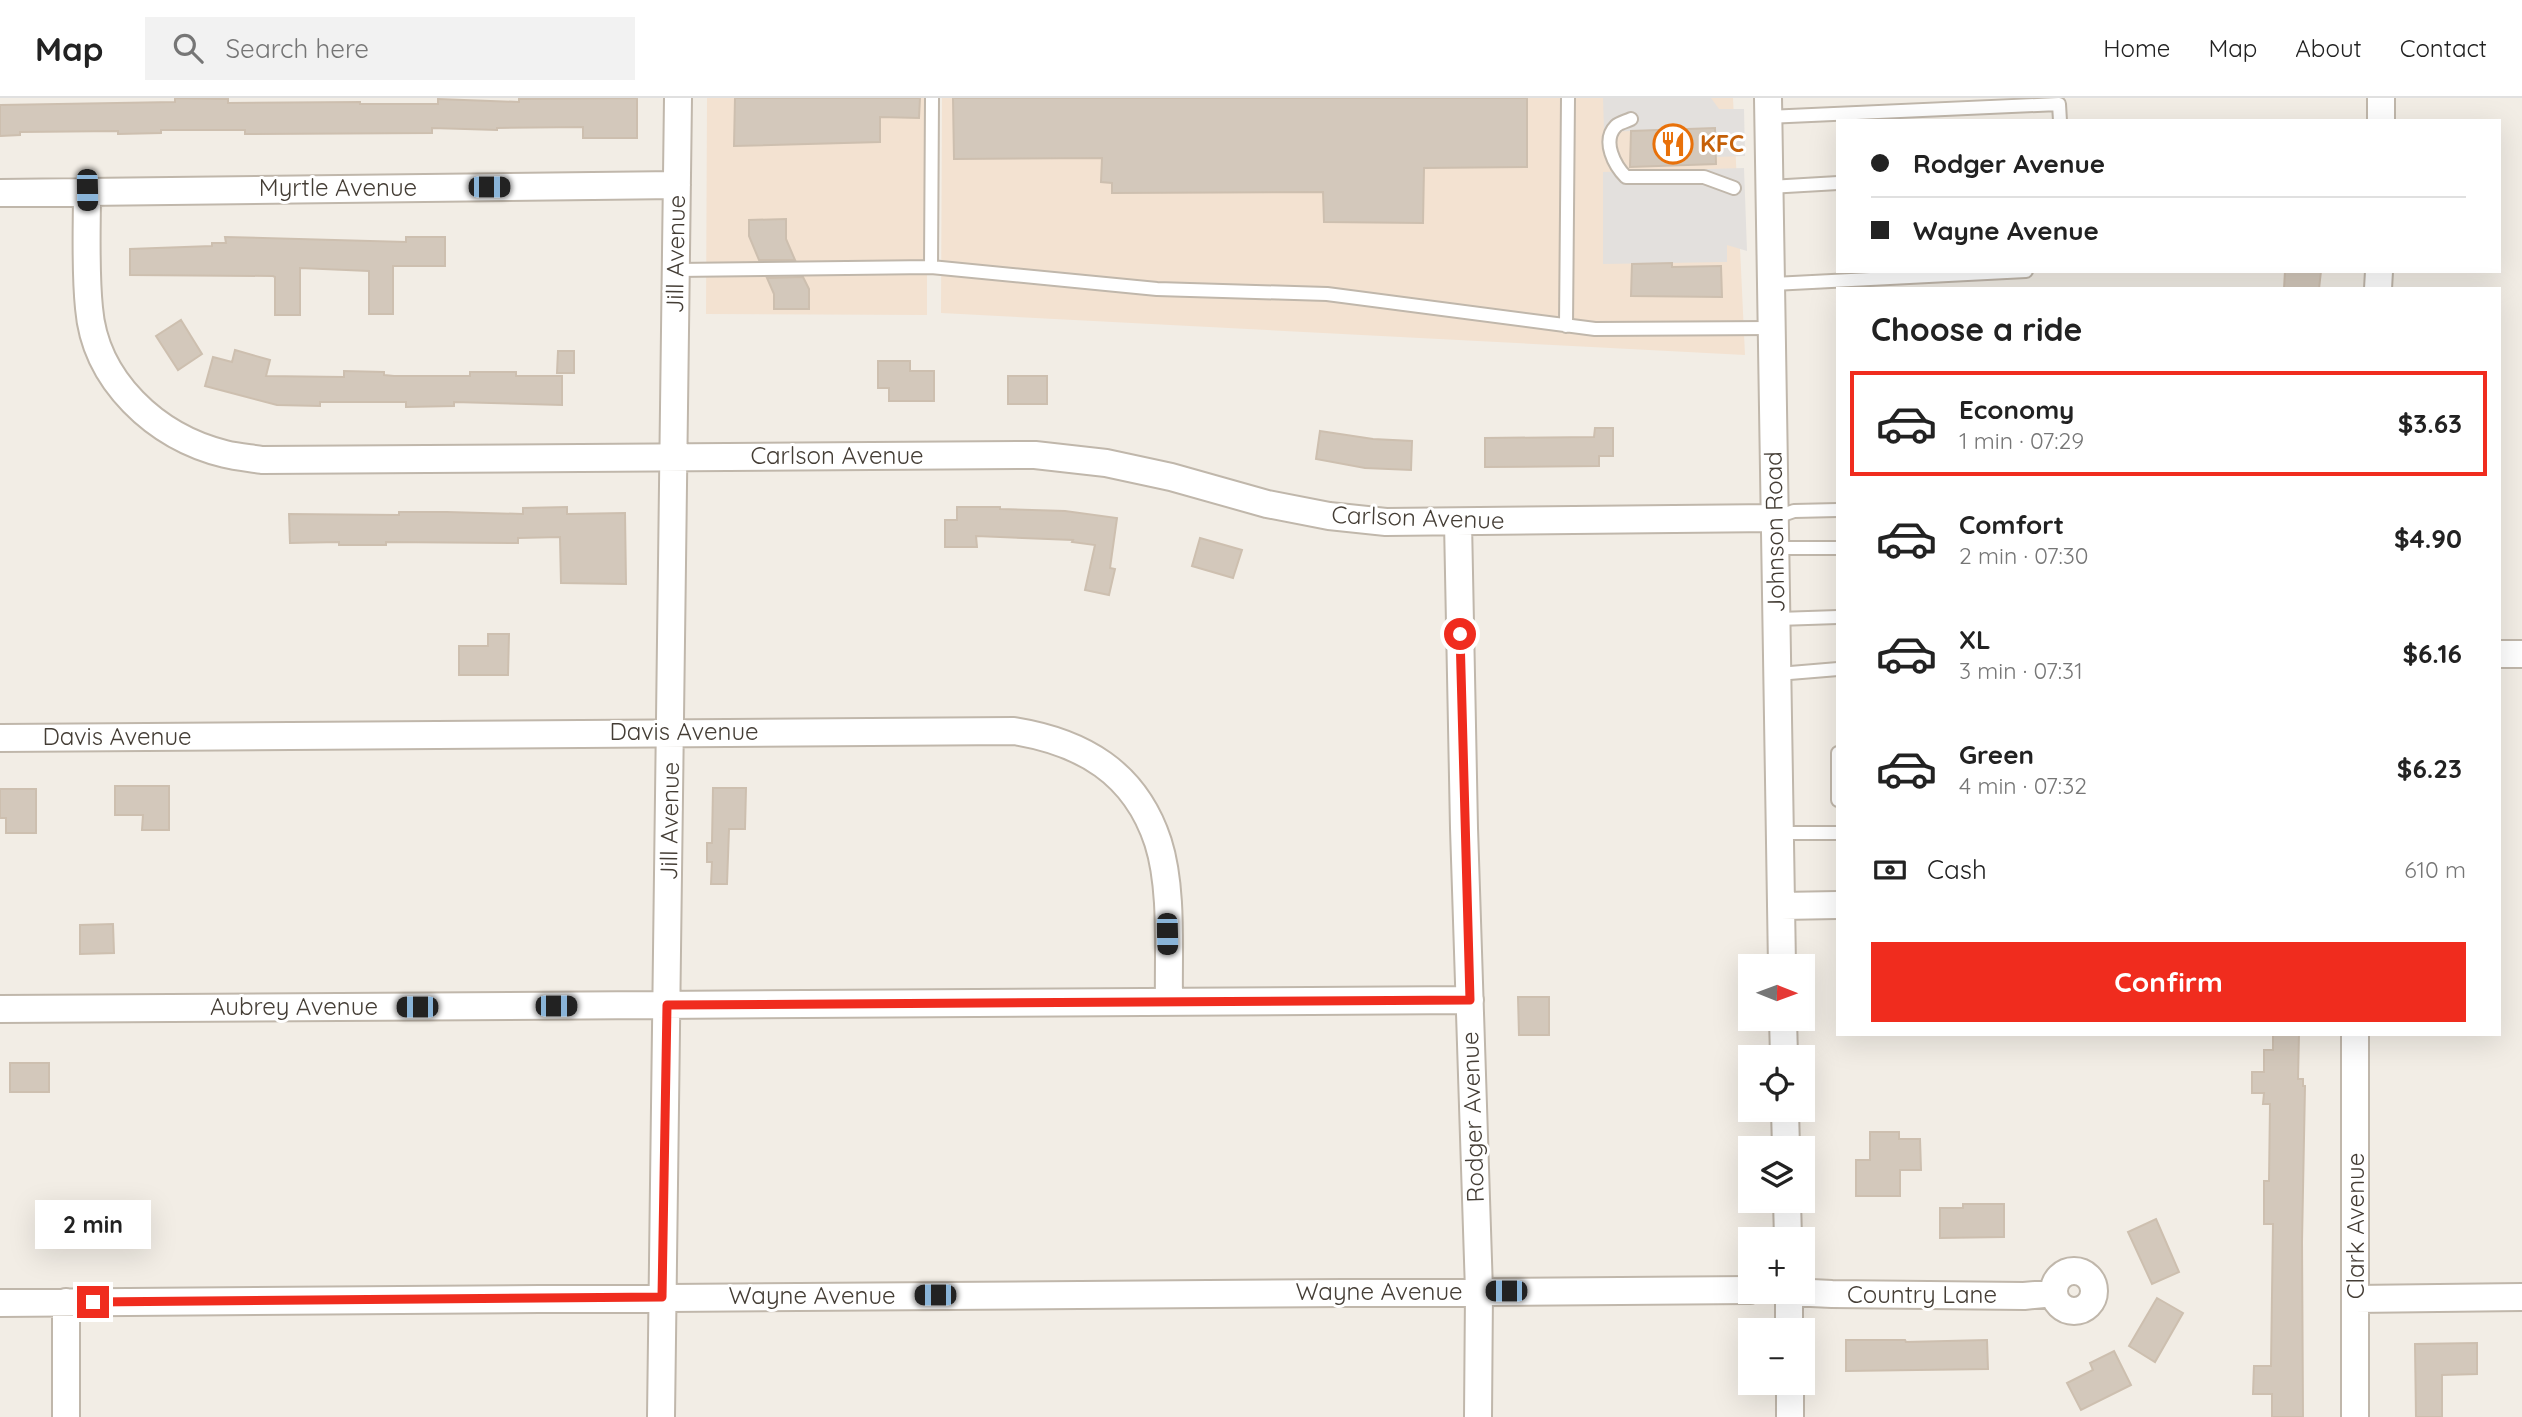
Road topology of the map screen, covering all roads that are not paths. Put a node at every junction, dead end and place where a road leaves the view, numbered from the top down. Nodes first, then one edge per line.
1 (678, 98) edge
2 (932, 98) edge
3 (1568, 98) edge
4 (2381, 98) edge
5 (1960, 103) edge
6 (1768, 108) edge
7 (1631, 119) dead end
8 (2060, 119) edge
9 (2381, 119) edge
10 (1836, 184) edge
11 (677, 186) junction
12 (1769, 187) junction
13 (1734, 188) dead end
14 (87, 190) junction
15 (0, 193) edge
16 (932, 267) junction
17 (676, 270) junction
18 (1987, 273) edge
19 (1771, 284) junction
20 (1566, 326) junction
21 (1772, 328) junction
22 (675, 457) junction
23 (1836, 510) edge
24 (1774, 518) junction
25 (1458, 522) junction
26 (1775, 548) junction
27 (1836, 548) edge
28 (1836, 617) edge
29 (1776, 619) junction
30 (2501, 653) edge
31 (2522, 654) edge
32 (1836, 669) edge
33 (1777, 674) junction
34 (672, 732) junction
35 (0, 738) edge
36 (1780, 833) junction
37 (1836, 833) edge
38 (1836, 905) edge
39 (1781, 906) junction
40 (1782, 954) edge
41 (1470, 1000) junction
42 (1169, 1002) junction
43 (667, 1005) junction
44 (0, 1009) edge
45 (2355, 1036) edge
46 (1738, 1290) edge
47 (1479, 1292) junction
48 (1815, 1293) edge
49 (2054, 1293) dead end
50 (662, 1297) junction
51 (2522, 1297) edge
52 (2355, 1299) junction
53 (66, 1302) junction
54 (0, 1303) edge
55 (1790, 1395) edge
56 (65, 1417) edge
57 (661, 1417) edge
58 (1478, 1417) edge
59 (1790, 1417) edge
60 (2355, 1417) edge

1 - 11 street, Jill Avenue
2 - 16 lane
3 - 20 lane
4 - 9 street
5 - 6 lane
5 - 8 lane
6 - 12 street, Johnson Road
7 - 13 lane
10 - 12 lane
11 - 14 street, Myrtle Avenue
11 - 17 street, Jill Avenue
12 - 19 street, Johnson Road
14 - 15 street, Myrtle Avenue
14 - 22 street, Carlson Avenue
16 - 17 lane
16 - 20 lane
17 - 22 street, Jill Avenue
18 - 19 lane
19 - 21 street, Johnson Road
20 - 21 lane
21 - 24 street, Johnson Road
22 - 25 street, Carlson Avenue
22 - 34 street, Jill Avenue
23 - 24 lane
24 - 25 street, Carlson Avenue
24 - 26 street, Johnson Road
25 - 41 street, Rodger Avenue
26 - 27 lane
26 - 29 street, Johnson Road
28 - 29 lane
29 - 33 street, Johnson Road
30 - 31 street
32 - 33 lane
33 - 36 street, Johnson Road
34 - 35 street, Davis Avenue
34 - 42 street, Davis Avenue
34 - 43 street, Jill Avenue
36 - 37 lane
36 - 39 street, Johnson Road
38 - 39 street
39 - 40 street, Johnson Road
41 - 42 street, Aubrey Avenue
41 - 47 street, Rodger Avenue
42 - 43 street, Aubrey Avenue
43 - 44 street, Aubrey Avenue
43 - 50 street, Jill Avenue
45 - 52 street, Clark Avenue
46 - 47 street, Wayne Avenue
47 - 50 street, Wayne Avenue
47 - 58 street, Rodger Avenue
48 - 49 street, Country Lane
50 - 53 street, Wayne Avenue
50 - 57 street, Jill Avenue
51 - 52 street
52 - 60 street, Clark Avenue
53 - 54 street, Wayne Avenue
53 - 56 street
55 - 59 street

